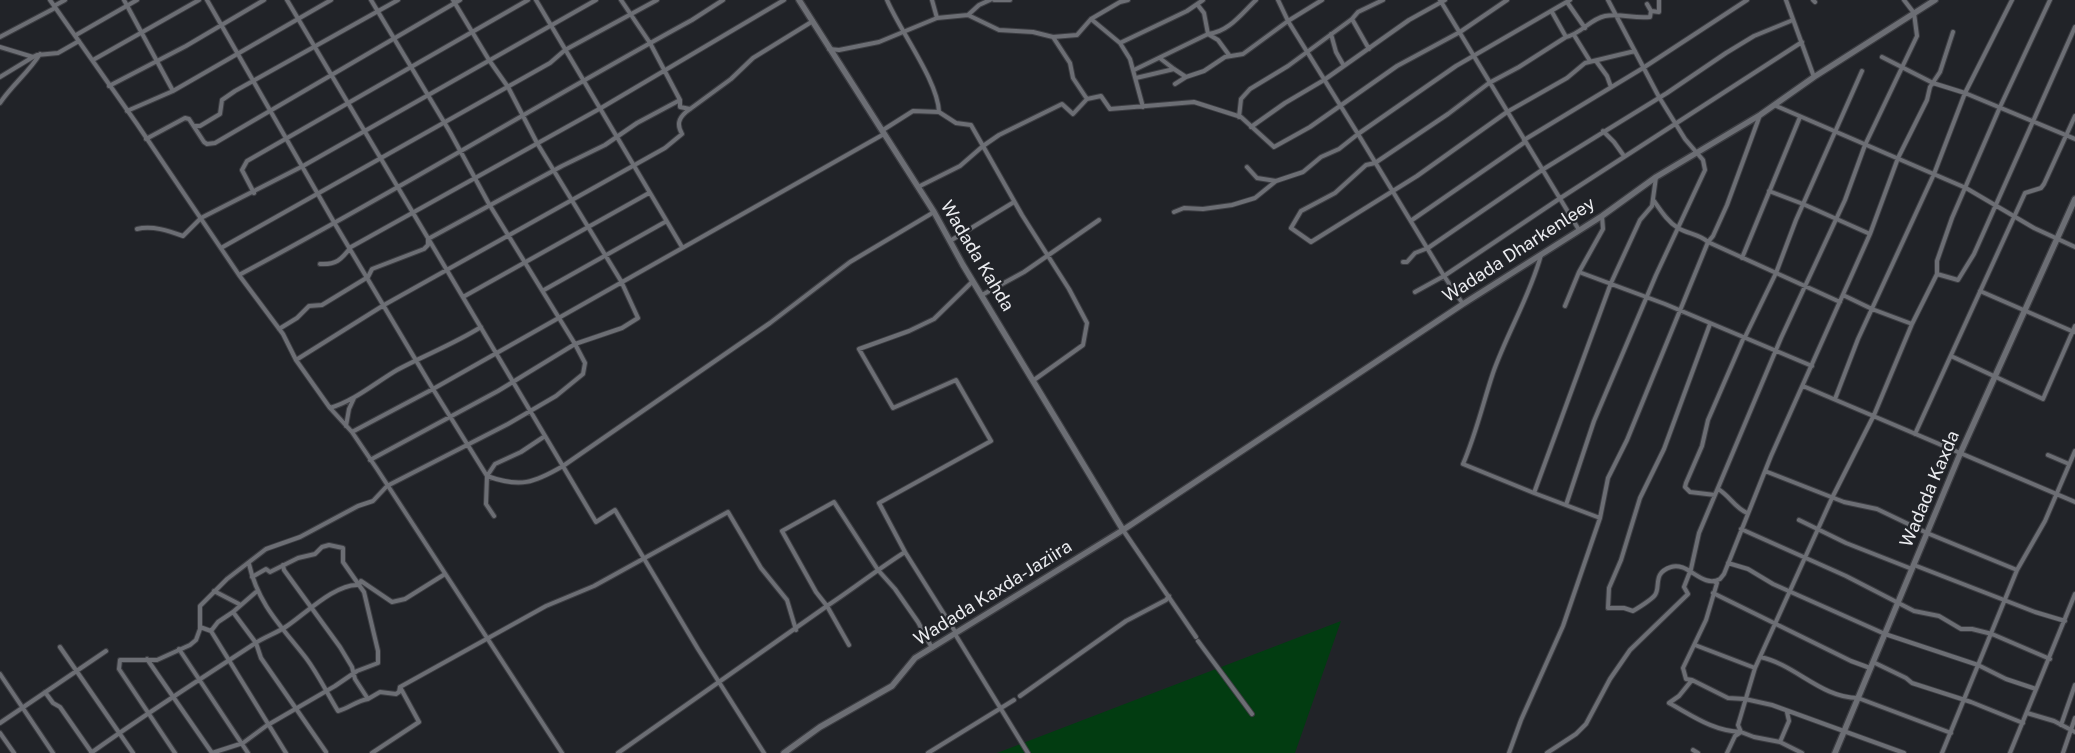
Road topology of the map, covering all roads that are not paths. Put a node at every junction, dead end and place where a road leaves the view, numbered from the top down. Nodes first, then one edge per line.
1 (50, 0) edge
2 (65, 0) edge
3 (124, 0) edge
4 (137, 0) edge
5 (199, 0) edge
6 (207, 0) edge
7 (264, 0) edge
8 (287, 0) edge
9 (331, 0) edge
10 (371, 0) edge
11 (398, 0) edge
12 (460, 0) edge
13 (528, 0) edge
14 (536, 0) edge
15 (596, 0) edge
16 (621, 0) edge
17 (657, 0) edge
18 (723, 0) edge
19 (784, 0) edge
20 (799, 0) edge
21 (887, 0) edge
22 (932, 0) edge
23 (990, 0) edge
24 (994, 0) edge
25 (1010, 0) edge
26 (1128, 0) edge
27 (1203, 0) edge
28 (1256, 0) edge
29 (1278, 0) edge
30 (1322, 0) edge
31 (1383, 0) edge
32 (1507, 0) edge
33 (1608, 0) edge
34 (1659, 0) edge
35 (1747, 0) edge
36 (1786, 0) edge
37 (1904, 0) edge
38 (1935, 0) edge
39 (2012, 0) edge
40 (2050, 0) edge
41 (454, 1) edge
42 (1442, 1) edge
43 (1569, 1) edge
44 (1198, 4) junction
45 (1647, 4) dead end
46 (127, 6) junction
47 (54, 7) junction
48 (378, 11) junction
49 (1552, 12) junction
50 (1651, 12) junction
51 (1914, 13) junction
52 (629, 14) junction
53 (968, 15) junction
54 (1616, 15) junction
55 (937, 18) junction
56 (297, 19) junction
57 (1091, 19) junction
58 (1352, 19) junction
59 (1288, 20) junction
60 (1793, 20) junction
61 (813, 21) junction
62 (221, 25) junction
63 (552, 25) junction
64 (2075, 27) edge
65 (1585, 28) junction
66 (142, 32) junction
67 (472, 32) junction
68 (903, 32) junction
69 (1460, 32) junction
70 (1953, 32) dead end
71 (1208, 34) junction
72 (1331, 34) junction
73 (76, 35) junction
74 (1574, 35) junction
75 (0, 37) edge
76 (1053, 37) junction
77 (1566, 37) junction
78 (393, 40) junction
79 (79, 41) junction
80 (1120, 42) junction
81 (1802, 42) junction
82 (650, 43) junction
83 (316, 46) junction
84 (0, 47) edge
85 (829, 49) junction
86 (1369, 49) junction
87 (565, 50) junction
88 (1306, 51) junction
89 (1635, 51) junction
90 (40, 54) junction
91 (236, 54) junction
92 (1229, 56) junction
93 (34, 57) junction
94 (1473, 57) junction
95 (1882, 57) dead end
96 (1161, 59) junction
97 (93, 60) junction
98 (489, 60) junction
99 (157, 61) junction
100 (1590, 61) junction
101 (1596, 61) junction
102 (1902, 65) junction
103 (1344, 66) junction
104 (411, 67) junction
105 (1643, 68) junction
106 (1174, 69) junction
107 (663, 70) junction
108 (1134, 70) junction
109 (1862, 71) dead end
110 (332, 74) junction
111 (0, 77) edge
112 (1186, 77) junction
113 (1814, 77) junction
114 (1136, 78) junction
115 (585, 80) junction
116 (1324, 80) junction
117 (253, 82) junction
118 (1489, 83) junction
119 (1933, 83) junction
120 (1176, 84) dead end
121 (110, 86) junction
122 (508, 87) junction
123 (1611, 87) junction
124 (173, 91) junction
125 (1966, 93) junction
126 (428, 94) junction
127 (1659, 98) junction
128 (680, 100) junction
129 (1088, 100) junction
130 (0, 103) edge
131 (348, 104) junction
132 (1774, 105) junction
133 (1339, 106) junction
134 (1143, 107) junction
135 (2000, 107) junction
136 (600, 108) junction
137 (690, 109) junction
138 (127, 110) junction
139 (269, 110) junction
140 (939, 112) junction
141 (1507, 112) junction
142 (524, 114) junction
143 (1760, 115) junction
144 (2075, 116) edge
145 (1239, 117) junction
146 (1800, 117) junction
147 (443, 122) junction
148 (2034, 122) junction
149 (1676, 125) junction
150 (194, 126) junction
151 (1251, 127) junction
152 (364, 130) junction
153 (1603, 131) junction
154 (884, 132) junction
155 (1834, 132) junction
156 (1358, 134) junction
157 (618, 136) junction
158 (2067, 136) junction
159 (287, 138) junction
160 (146, 139) junction
161 (2075, 139) edge
162 (1524, 141) junction
163 (537, 143) junction
164 (1865, 145) junction
165 (983, 146) junction
166 (460, 150) junction
167 (1696, 153) junction
168 (1624, 156) junction
169 (380, 158) junction
170 (1898, 158) junction
171 (1375, 163) junction
172 (303, 166) junction
173 (633, 166) junction
174 (1247, 167) dead end
175 (1542, 170) junction
176 (554, 171) junction
177 (1934, 174) junction
178 (1656, 177) junction
179 (476, 178) junction
180 (1276, 181) junction
181 (397, 187) junction
182 (918, 187) junction
183 (1966, 188) junction
184 (1769, 191) junction
185 (1392, 192) junction
186 (254, 193) junction
187 (648, 193) junction
188 (318, 194) junction
189 (572, 199) junction
190 (1559, 199) junction
191 (2075, 199) edge
192 (1654, 200) junction
193 (1014, 202) junction
194 (489, 204) junction
195 (1803, 204) junction
196 (1995, 204) junction
197 (934, 212) junction
198 (1174, 212) dead end
199 (413, 213) junction
200 (1602, 216) junction
201 (2015, 216) junction
202 (202, 218) junction
203 (1836, 219) junction
204 (1099, 220) dead end
205 (1412, 220) junction
206 (665, 222) junction
207 (335, 224) junction
208 (588, 226) junction
209 (1678, 228) junction
210 (137, 229) dead end
211 (1579, 230) junction
212 (509, 234) junction
213 (1870, 234) junction
214 (2058, 238) junction
215 (428, 239) junction
216 (950, 241) junction
217 (1708, 242) junction
218 (351, 247) junction
219 (682, 247) junction
220 (2075, 247) edge
221 (222, 248) junction
222 (1428, 248) junction
223 (1541, 255) junction
224 (1048, 256) junction
225 (605, 257) junction
226 (1742, 258) junction
227 (525, 261) junction
228 (1403, 262) dead end
229 (320, 264) dead end
230 (446, 269) junction
231 (1579, 272) junction
232 (1776, 273) junction
233 (1936, 274) junction
234 (239, 275) junction
235 (1444, 276) junction
236 (368, 277) junction
237 (621, 281) junction
238 (973, 281) junction
239 (1611, 283) junction
240 (1807, 286) junction
241 (544, 290) junction
242 (1980, 291) junction
243 (1415, 292) dead end
244 (982, 295) junction
245 (1843, 295) junction
246 (463, 297) junction
247 (1646, 297) junction
248 (1840, 302) junction
249 (1463, 304) junction
250 (384, 305) junction
251 (1565, 306) dead end
252 (1872, 309) junction
253 (1680, 311) junction
254 (2025, 311) junction
255 (559, 316) junction
256 (1710, 324) junction
257 (1912, 324) junction
258 (2075, 326) edge
259 (481, 327) junction
260 (279, 330) junction
261 (2074, 332) edge
262 (1745, 337) junction
263 (575, 344) junction
264 (1776, 351) junction
265 (495, 352) junction
266 (1950, 356) junction
267 (296, 360) junction
268 (416, 360) junction
269 (1812, 366) junction
270 (1995, 377) junction
271 (1034, 380) junction
272 (513, 382) junction
273 (1803, 386) junction
274 (433, 389) junction
275 (354, 398) junction
276 (1835, 399) junction
277 (330, 408) junction
278 (530, 410) junction
279 (1874, 415) junction
280 (450, 418) junction
281 (346, 426) junction
282 (352, 432) junction
283 (1915, 434) junction
284 (545, 436) junction
285 (470, 446) junction
286 (2075, 450) edge
287 (1960, 454) junction
288 (2048, 455) dead end
289 (370, 460) junction
290 (2069, 464) junction
291 (563, 466) junction
292 (1765, 471) junction
293 (488, 476) junction
294 (387, 486) junction
295 (1718, 489) junction
296 (1534, 493) junction
297 (2056, 494) junction
298 (1715, 495) junction
299 (1832, 498) junction
300 (2075, 502) edge
301 (1566, 505) junction
302 (1747, 513) junction
303 (494, 516) dead end
304 (1600, 518) junction
305 (1799, 520) dead end
306 (1741, 529) junction
307 (1123, 530) junction
308 (1818, 530) junction
309 (1927, 534) junction
310 (905, 552) junction
311 (643, 557) junction
312 (1806, 557) junction
313 (1728, 562) junction
314 (249, 564) junction
315 (284, 565) junction
316 (1913, 567) junction
317 (878, 570) junction
318 (2017, 570) junction
319 (1689, 572) junction
320 (445, 574) junction
321 (252, 577) junction
322 (1715, 582) junction
323 (360, 586) junction
324 (1791, 590) junction
325 (214, 591) junction
326 (256, 592) junction
327 (1713, 593) junction
328 (2075, 594) edge
329 (1169, 596) junction
330 (2006, 600) junction
331 (1898, 601) junction
332 (239, 604) junction
333 (827, 606) junction
334 (311, 607) junction
335 (233, 612) junction
336 (2065, 621) junction
337 (1774, 624) junction
338 (200, 627) junction
339 (281, 629) junction
340 (796, 630) junction
341 (212, 631) junction
342 (956, 633) junction
343 (1885, 634) junction
344 (1992, 634) junction
345 (488, 640) junction
346 (256, 643) junction
347 (849, 645) dead end
348 (1695, 645) junction
349 (60, 647) dead end
350 (932, 648) junction
351 (179, 649) junction
352 (106, 651) dead end
353 (1760, 657) junction
354 (147, 659) junction
355 (2050, 659) junction
356 (228, 661) junction
357 (1872, 665) junction
358 (1978, 665) junction
359 (1755, 668) junction
360 (77, 671) junction
361 (353, 673) junction
362 (0, 674) edge
363 (201, 680) junction
364 (1692, 680) junction
365 (720, 681) junction
366 (2075, 685) edge
367 (400, 687) junction
368 (2036, 689) junction
369 (326, 691) junction
370 (45, 692) junction
371 (1020, 696) dead end
372 (173, 697) junction
373 (1858, 698) junction
374 (368, 699) junction
375 (1746, 699) junction
376 (1014, 700) dead end
377 (1964, 701) junction
378 (22, 708) junction
379 (296, 708) junction
380 (998, 708) junction
381 (1787, 712) junction
382 (148, 713) junction
383 (2027, 713) junction
384 (1252, 714) dead end
385 (2075, 718) edge
386 (2022, 723) junction
387 (0, 724) edge
388 (268, 724) junction
389 (2061, 725) junction
390 (1844, 731) junction
391 (2073, 731) edge
392 (0, 732) edge
393 (1740, 732) junction
394 (119, 733) junction
395 (1951, 733) junction
396 (1780, 742) junction
397 (243, 743) junction
398 (1693, 750) dead end
399 (326, 752) edge
400 (14, 753) edge
401 (54, 753) edge
402 (92, 753) edge
403 (133, 753) edge
404 (175, 753) edge
405 (248, 753) edge
406 (286, 753) edge
407 (372, 753) edge
408 (562, 753) edge
409 (618, 753) edge
410 (764, 753) edge
411 (784, 753) edge
412 (928, 753) edge
413 (1028, 753) edge
414 (1510, 753) edge
415 (1547, 753) edge
416 (1698, 753) edge
417 (1727, 753) edge
418 (1802, 753) edge
419 (1835, 753) edge
420 (1904, 753) edge
421 (1942, 753) edge
422 (2010, 753) edge
423 (2063, 753) edge

1 - 47 street
2 - 47 street
3 - 46 street
4 - 46 street
5 - 66 street
6 - 62 street
7 - 62 street
8 - 56 street
9 - 56 street
10 - 48 street
11 - 48 street
12 - 41 street
13 - 67 street
14 - 63 street
15 - 63 street
16 - 52 street
17 - 52 street
18 - 82 street
19 - 107 street
20 - 61 main road, Wadada Kahda
21 - 68 street
22 - 55 street
23 - 53 street
24 - 25 street
26 - 57 street
27 - 44 street
28 - 71 street
29 - 59 street
30 - 59 street
31 - 58 street
32 - 69 street
33 - 54 street
34 - 50 street
35 - 105 street
36 - 60 street
37 - 51 street
38 - 51 main road, Wadada Dharkenleey
39 - 125 street
40 - 135 street
41 - 67 street
41 - 78 street
42 - 69 street
42 - 86 street
43 - 49 street
43 - 65 street
44 - 71 street
44 - 80 street
45 - 50 street
46 - 66 street
46 - 73 street
47 - 73 street
47 - 75 street
48 - 78 street
48 - 83 street
49 - 77 street
49 - 94 street
50 - 54 street
51 - 102 street
51 - 113 main road, Wadada Dharkenleey
52 - 82 street
52 - 87 street
53 - 55 street
53 - 76 street
54 - 65 street
54 - 89 street
55 - 68 street
56 - 83 street
56 - 91 street
57 - 76 street
57 - 80 street
58 - 72 street
58 - 86 street
59 - 88 street
59 - 92 street
60 - 81 street
60 - 127 street
61 - 85 main road, Wadada Kahda
61 - 137 street
62 - 91 street
62 - 99 street
63 - 87 street
63 - 98 street
64 - 148 street
65 - 74 street
66 - 97 street
66 - 99 street
67 - 98 street
67 - 104 street
68 - 85 street
68 - 140 street
69 - 94 street
69 - 133 street
70 - 119 street
71 - 92 street
71 - 96 street
72 - 88 street
72 - 103 street
73 - 79 street
74 - 77 street
74 - 100 street
76 - 129 street
77 - 118 street
78 - 104 street
78 - 110 street
79 - 90 street
79 - 97 street
80 - 108 street
81 - 113 street
81 - 149 street
82 - 107 street
82 - 115 street
83 - 110 street
83 - 117 street
84 - 93 street
85 - 154 main road, Wadada Kahda
86 - 103 street
87 - 115 street
87 - 122 street
88 - 116 street
88 - 145 street
89 - 101 street
89 - 105 street
90 - 93 street
90 - 130 street
91 - 117 street
91 - 124 street
92 - 112 street
93 - 111 street
94 - 118 street
94 - 156 street
95 - 102 street
96 - 106 street
96 - 108 street
97 - 121 street
98 - 122 street
98 - 126 street
99 - 121 street
99 - 124 street
100 - 101 street
100 - 141 street
101 - 123 street
102 - 119 street
102 - 164 street
103 - 116 street
104 - 126 street
104 - 131 street
105 - 123 street
105 - 127 street
106 - 112 street
106 - 114 street
107 - 128 street
107 - 136 street
108 - 114 street
109 - 155 street
110 - 131 street
110 - 139 street
112 - 120 street
113 - 132 main road, Wadada Dharkenleey
114 - 134 street
115 - 136 street
115 - 142 street
116 - 133 street
116 - 151 street
117 - 139 street
117 - 150 street
118 - 141 street
118 - 171 street
119 - 125 street
119 - 170 street
121 - 138 street
122 - 142 street
122 - 147 street
123 - 162 street
124 - 138 street
125 - 135 street
125 - 177 street
126 - 147 street
126 - 152 street
127 - 149 street
127 - 153 street
128 - 137 street
128 - 157 street
129 - 134 street
129 - 165 street
131 - 152 street
131 - 159 street
132 - 143 main road, Wadada Dharkenleey
132 - 146 street
133 - 151 street
133 - 156 street
134 - 145 street
135 - 148 street
135 - 183 street
136 - 157 street
136 - 163 street
137 - 173 street
138 - 160 street
139 - 150 street
139 - 159 street
140 - 154 street
140 - 165 street
141 - 162 street
141 - 185 street
142 - 163 street
142 - 166 street
143 - 167 main road, Wadada Dharkenleey
143 - 217 street
144 - 158 street
145 - 151 street
146 - 155 street
146 - 184 street
147 - 166 street
147 - 169 street
148 - 158 street
148 - 196 street
149 - 167 street
149 - 168 street
150 - 160 street
152 - 169 street
152 - 172 street
153 - 168 street
153 - 175 street
154 - 182 main road, Wadada Kahda
154 - 219 street
155 - 164 street
155 - 195 street
156 - 171 street
156 - 180 street
157 - 173 street
157 - 176 street
158 - 161 street
158 - 201 street
159 - 172 street
159 - 186 street
160 - 202 street
162 - 175 street
162 - 205 street
163 - 176 street
163 - 179 street
164 - 170 street
164 - 203 street
165 - 182 street
165 - 193 street
166 - 179 street
166 - 181 street
167 - 178 main road, Wadada Dharkenleey
167 - 209 street
168 - 190 street
169 - 181 street
169 - 188 street
170 - 177 street
170 - 213 street
171 - 185 street
171 - 185 street
172 - 186 street
172 - 188 street
173 - 187 street
173 - 189 street
174 - 180 street
175 - 190 street
175 - 222 street
176 - 189 street
176 - 194 street
177 - 183 street
177 - 252 street
178 - 192 street
178 - 200 main road, Wadada Dharkenleey
179 - 194 street
179 - 199 street
180 - 198 street
181 - 199 street
181 - 207 street
182 - 197 main road, Wadada Kahda
183 - 196 street
183 - 233 street
184 - 195 street
184 - 226 street
185 - 205 street
186 - 202 street
187 - 206 street
187 - 208 street
188 - 207 street
188 - 221 street
189 - 208 street
189 - 212 street
190 - 211 street
190 - 235 street
191 - 214 main road, Wadada Kaxda
192 - 209 street
192 - 239 street
193 - 216 street
193 - 224 street
194 - 212 street
194 - 215 street
195 - 203 street
195 - 232 street
196 - 201 street
196 - 233 street
197 - 216 main road, Wadada Kahda
197 - 291 street
199 - 215 street
199 - 218 street
200 - 211 main road, Wadada Dharkenleey
200 - 231 street
201 - 214 street
201 - 242 street
202 - 210 street
202 - 221 street
203 - 213 street
203 - 240 street
204 - 224 street
205 - 222 street
206 - 219 street
206 - 225 street
207 - 218 street
207 - 234 street
208 - 225 street
208 - 227 street
209 - 217 street
209 - 247 street
211 - 223 main road, Wadada Dharkenleey
212 - 227 street
212 - 230 street
213 - 245 street
214 - 220 street
214 - 254 main road, Wadada Kaxda
215 - 230 street
215 - 236 street
216 - 238 main road, Wadada Kahda
217 - 226 street
217 - 253 street
218 - 229 street
218 - 236 street
219 - 237 street
221 - 234 street
222 - 228 street
222 - 235 street
223 - 249 main road, Wadada Dharkenleey
223 - 296 street
224 - 244 street
224 - 271 street
225 - 237 street
225 - 241 street
226 - 232 street
227 - 241 street
227 - 246 street
230 - 246 street
230 - 250 street
231 - 239 street
231 - 251 street
232 - 240 street
232 - 262 street
233 - 257 street
234 - 260 street
235 - 243 street
235 - 249 street
236 - 250 street
236 - 260 street
237 - 255 street
237 - 263 street
238 - 244 main road, Wadada Kahda
238 - 310 street
239 - 247 street
239 - 296 street
240 - 248 street
240 - 264 street
241 - 255 street
242 - 254 street
242 - 266 street
244 - 271 main road, Wadada Kahda
245 - 248 street
245 - 252 street
246 - 259 street
247 - 253 street
247 - 301 street
248 - 269 street
249 - 307 main road, Wadada Dharkenleey
250 - 267 street
250 - 268 street
252 - 257 street
252 - 276 street
253 - 256 street
253 - 304 street
254 - 261 street
254 - 270 main road, Wadada Kaxda
255 - 263 street
255 - 265 street
256 - 262 street
256 - 319 street
257 - 279 street
258 - 261 street
259 - 265 street
259 - 268 street
260 - 267 street
261 - 270 street
262 - 264 street
262 - 298 street
263 - 272 street
263 - 278 street
264 - 269 street
264 - 295 street
265 - 272 street
265 - 274 street
266 - 270 street
266 - 283 street
267 - 277 street
268 - 274 street
268 - 275 street
269 - 273 street
270 - 287 main road, Wadada Kaxda
271 - 307 main road, Wadada Kahda
272 - 278 street
272 - 280 street
273 - 276 street
273 - 292 street
274 - 280 street
274 - 282 street
275 - 277 street
275 - 281 street
276 - 279 street
277 - 281 street
278 - 284 street
278 - 285 street
279 - 283 street
279 - 299 street
280 - 285 street
280 - 289 street
281 - 282 street
282 - 289 street
283 - 287 street
284 - 291 street
284 - 293 street
285 - 293 street
285 - 294 street
286 - 290 street
287 - 297 street
287 - 309 main road, Wadada Kaxda
288 - 290 street
289 - 294 street
290 - 297 street
291 - 293 street
291 - 311 street
292 - 299 street
292 - 302 street
293 - 303 street
294 - 314 street
294 - 320 street
295 - 298 street
295 - 302 street
296 - 301 street
297 - 300 street
297 - 318 street
298 - 319 street
299 - 308 street
299 - 309 street
301 - 304 street
302 - 306 street
304 - 414 street
305 - 308 street
306 - 312 street
306 - 313 street
307 - 329 street
307 - 342 main road, Wadada Kaxda-Jaziira
308 - 312 street
308 - 316 street
309 - 316 main road, Wadada Kaxda
309 - 318 street
310 - 317 street
310 - 342 street
311 - 340 street
311 - 345 street
311 - 365 street
312 - 324 street
312 - 331 street
313 - 322 street
313 - 324 street
314 - 321 street
314 - 325 street
315 - 321 street
315 - 323 street
315 - 334 street
316 - 330 street
316 - 331 main road, Wadada Kaxda
317 - 333 street
317 - 333 street
317 - 350 street
318 - 330 street
319 - 322 street
319 - 415 street
320 - 323 street
320 - 345 street
321 - 326 street
322 - 327 street
323 - 334 street
323 - 361 street
324 - 337 street
324 - 343 street
325 - 332 street
325 - 338 street
326 - 332 street
326 - 339 street
327 - 337 street
327 - 348 street
328 - 336 street
329 - 371 street
329 - 384 street
330 - 336 street
330 - 344 street
331 - 343 main road, Wadada Kaxda
331 - 344 street
332 - 335 street
333 - 340 street
333 - 347 street
334 - 339 street
334 - 361 street
335 - 341 street
335 - 346 street
336 - 355 street
337 - 353 street
337 - 357 street
338 - 341 street
338 - 351 street
339 - 346 street
339 - 369 street
340 - 365 street
341 - 356 street
342 - 350 main road, Wadada Kaxda-Jaziira
342 - 380 street
343 - 357 main road, Wadada Kaxda
343 - 358 street
344 - 355 street
344 - 358 street
345 - 367 street
345 - 408 street
346 - 356 street
346 - 379 street
348 - 359 street
348 - 364 street
349 - 360 street
350 - 411 main road, Wadada Kaxda-Jaziira
351 - 354 street
351 - 363 street
352 - 360 street
353 - 359 street
353 - 373 street
354 - 372 street
354 - 382 street
355 - 368 street
356 - 363 street
356 - 388 street
357 - 373 main road, Wadada Kaxda
357 - 377 street
358 - 368 street
358 - 377 street
359 - 375 street
360 - 370 street
360 - 394 street
361 - 369 street
361 - 374 street
362 - 378 street
363 - 372 street
363 - 397 street
364 - 375 street
364 - 393 street
365 - 409 street
365 - 410 street
366 - 389 street
367 - 374 street
367 - 407 street
368 - 383 street
369 - 374 street
369 - 379 street
370 - 378 street
370 - 402 street
372 - 382 street
372 - 397 street
373 - 390 main road, Wadada Kaxda
373 - 395 street
375 - 381 street
375 - 393 street
376 - 380 street
377 - 386 street
377 - 395 street
378 - 387 street
378 - 401 street
379 - 388 street
379 - 399 street
380 - 412 street
380 - 413 street
381 - 390 street
381 - 396 street
382 - 394 street
382 - 404 street
383 - 386 street
383 - 389 street
385 - 391 street
386 - 422 street
388 - 397 street
388 - 406 street
389 - 391 street
390 - 419 main road, Wadada Kaxda
390 - 420 street
391 - 423 street
392 - 400 street
393 - 396 street
393 - 417 street
394 - 402 street
394 - 403 street
395 - 421 street
396 - 418 street
397 - 405 street
398 - 416 street

